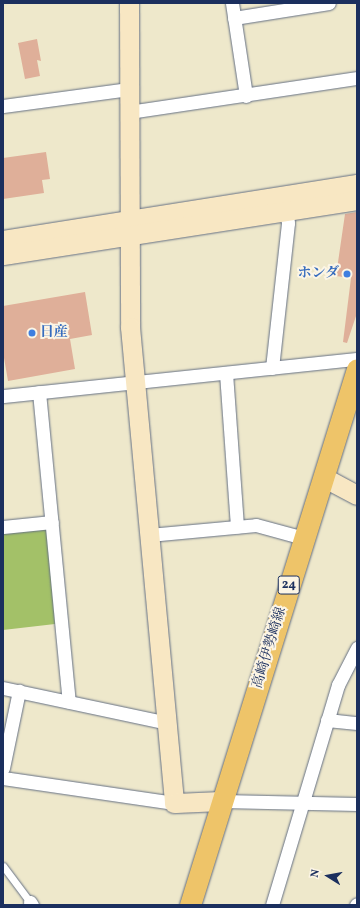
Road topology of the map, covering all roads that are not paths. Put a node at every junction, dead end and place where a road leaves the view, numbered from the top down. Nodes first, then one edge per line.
1 (129, 3) edge
2 (232, 3) edge
3 (329, 3) edge
4 (234, 18) junction
5 (357, 78) edge
6 (129, 89) junction
7 (246, 96) junction
8 (3, 106) edge
9 (129, 112) junction
10 (357, 184) edge
11 (357, 200) edge
12 (286, 211) junction
13 (128, 228) junction
14 (3, 240) edge
15 (3, 255) edge
16 (357, 359) edge
17 (272, 368) junction
18 (357, 369) edge
19 (226, 373) junction
20 (135, 382) junction
21 (39, 392) junction
22 (3, 396) edge
23 (323, 477) junction
24 (357, 495) edge
25 (52, 522) junction
26 (3, 527) edge
27 (237, 527) junction
28 (148, 535) junction
29 (304, 538) junction
30 (357, 648) edge
31 (3, 688) edge
32 (19, 691) junction
33 (69, 702) junction
34 (327, 720) junction
35 (167, 722) junction
36 (357, 723) edge
37 (3, 768) edge
38 (3, 778) edge
39 (222, 801) junction
40 (302, 802) junction
41 (174, 803) junction
42 (357, 804) edge
43 (3, 866) edge
44 (31, 903) edge
45 (190, 905) edge
46 (272, 905) edge

1 - 6 street
2 - 4 street
3 - 4 street
4 - 7 street
5 - 7 street
6 - 8 street
6 - 9 street
7 - 9 street
9 - 13 street
10 - 13 street
11 - 12 street
12 - 13 street
12 - 17 street
13 - 14 street
13 - 15 street
13 - 20 street
16 - 17 street
17 - 19 street
18 - 23 main road, 高崎伊勢崎線 / 24
19 - 20 street
19 - 27 street
20 - 21 street
20 - 28 street
21 - 22 street
21 - 25 street
23 - 24 street
23 - 29 main road, 高崎伊勢崎線 / 24
25 - 26 street
25 - 33 street
27 - 28 street
27 - 29 street
28 - 35 street
29 - 39 main road, 高崎伊勢崎線 / 24
30 - 34 street
31 - 32 street
32 - 33 street
32 - 37 street
33 - 35 street
34 - 36 street
34 - 40 street
35 - 41 street
38 - 41 street
39 - 40 street
39 - 41 street
39 - 45 main road, 高崎伊勢崎線 / 24
40 - 42 street
40 - 46 street
43 - 44 lane

